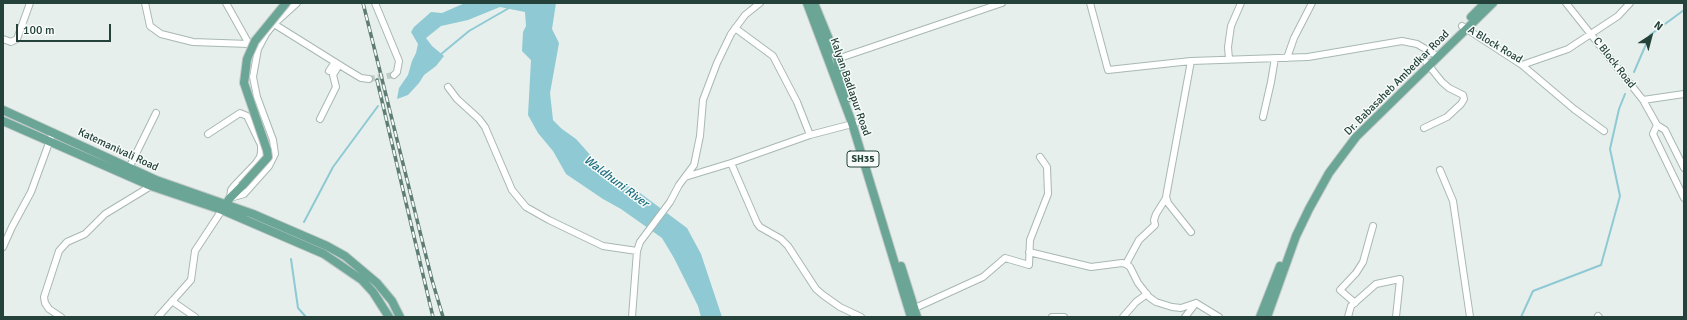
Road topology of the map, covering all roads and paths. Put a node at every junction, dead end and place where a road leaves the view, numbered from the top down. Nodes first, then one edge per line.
1 (30, 3) edge
2 (145, 3) edge
3 (226, 3) edge
4 (286, 3) edge
5 (297, 3) edge
6 (374, 3) edge
7 (760, 3) edge
8 (807, 3) edge
9 (814, 3) edge
10 (1002, 3) edge
11 (1090, 3) edge
12 (1241, 3) edge
13 (1312, 3) edge
14 (1493, 3) edge
15 (1566, 3) edge
16 (1630, 3) edge
17 (1481, 4) edge
18 (274, 24) junction
19 (1465, 27) junction
20 (735, 28) junction
21 (1592, 34) junction
22 (3, 39) edge
23 (249, 44) junction
24 (258, 49) junction
25 (1434, 54) junction
26 (1276, 58) junction
27 (1288, 58) junction
28 (1229, 59) junction
29 (834, 60) junction
30 (1190, 61) junction
31 (337, 63) junction
32 (1428, 63) junction
33 (1522, 64) junction
34 (329, 71) dead end
35 (394, 74) dead end
36 (369, 79) tunnel mouth
37 (448, 87) dead end
38 (1684, 94) edge
39 (1643, 100) junction
40 (3, 110) edge
41 (156, 113) dead end
42 (1263, 117) dead end
43 (320, 119) dead end
44 (3, 121) edge
45 (854, 123) junction
46 (1657, 125) junction
47 (1424, 128) dead end
48 (1604, 131) dead end
49 (53, 132) junction
50 (208, 134) dead end
51 (810, 135) junction
52 (50, 142) junction
53 (1040, 157) dead end
54 (731, 163) junction
55 (129, 168) junction
56 (1684, 168) edge
57 (1440, 170) dead end
58 (685, 177) junction
59 (151, 186) junction
60 (1166, 198) junction
61 (1684, 198) edge
62 (226, 204) junction
63 (1373, 226) dead end
64 (288, 229) junction
65 (1191, 232) dead end
66 (285, 237) junction
67 (3, 247) edge
68 (637, 251) junction
69 (1030, 252) junction
70 (1126, 264) junction
71 (1147, 294) junction
72 (172, 301) junction
73 (1355, 302) junction
74 (1196, 303) junction
75 (1267, 306) junction
76 (914, 308) junction
77 (162, 316) edge
78 (61, 317) edge
79 (195, 317) edge
80 (389, 317) edge
81 (400, 317) edge
82 (632, 317) edge
83 (861, 317) edge
84 (911, 317) edge
85 (917, 317) edge
86 (1052, 317) edge
87 (1064, 317) edge
88 (1123, 317) edge
89 (1185, 317) edge
90 (1219, 317) edge
91 (1260, 317) edge
92 (1267, 317) edge
93 (1348, 317) edge
94 (1396, 317) edge
95 (1470, 317) edge

1 - 22 street
2 - 23 street
3 - 23 street
4 - 62 main road, bridge
5 - 18 street
6 - 35 street
7 - 20 street
8 - 29 main road, Kalyan Badlapur Road / SH35
9 - 29 main road, Kalyan Badlapur Road / SH35
10 - 29 street
11 - 30 street
12 - 28 street
13 - 27 street
14 - 19 main road, Dr. Babasaheb Ambedkar Road
15 - 21 street, C Block Road
16 - 21 street, A Block Road
17 - 19 main road, Dr. Babasaheb Ambedkar Road
18 - 24 street
18 - 31 street
19 - 25 main road, Dr. Babasaheb Ambedkar Road
19 - 32 main road, Dr. Babasaheb Ambedkar Road
19 - 33 street, A Block Road
20 - 51 street
20 - 58 street
21 - 33 street, A Block Road
21 - 39 street, C Block Road
23 - 24 street
24 - 62 street
25 - 27 street
25 - 32 main road, Dr. Babasaheb Ambedkar Road
26 - 27 street
26 - 28 street
26 - 42 street
28 - 30 street
29 - 45 main road, Kalyan Badlapur Road / SH35
30 - 60 street
31 - 34 street
31 - 36 street
31 - 43 street
32 - 47 street
32 - 75 main road, Dr. Babasaheb Ambedkar Road
33 - 48 street
37 - 68 street
38 - 39 street
39 - 46 street, C Block Road
40 - 49 main road, Katemanivali Road
41 - 55 street
44 - 52 main road, Katemanivali Road
45 - 51 street
45 - 76 main road, Kalyan Badlapur Road / SH35
45 - 84 main road, Kalyan Badlapur Road / SH35
46 - 56 street, C Block Road
46 - 61 street, C Block Road
49 - 52 street
49 - 55 main road, Katemanivali Road
50 - 62 street
51 - 54 street
52 - 59 main road, Katemanivali Road
52 - 67 street
53 - 69 street
54 - 58 street
54 - 83 street
55 - 62 main road, Katemanivali Road
57 - 95 street
58 - 68 street
59 - 62 main road, Katemanivali Road
59 - 78 street
60 - 65 street
60 - 70 street
62 - 64 main road
62 - 66 main road
62 - 72 street
63 - 73 street
64 - 66 main road
64 - 81 main road
66 - 80 main road
68 - 82 street
69 - 70 street
69 - 76 street
70 - 71 street
71 - 74 street
71 - 88 street
72 - 77 street
72 - 79 street
73 - 93 street
73 - 94 street
74 - 89 street
74 - 90 street
75 - 91 main road, Dr. Babasaheb Ambedkar Road
75 - 92 main road, Dr. Babasaheb Ambedkar Road
76 - 85 main road, Kalyan Badlapur Road / SH35
86 - 87 street

